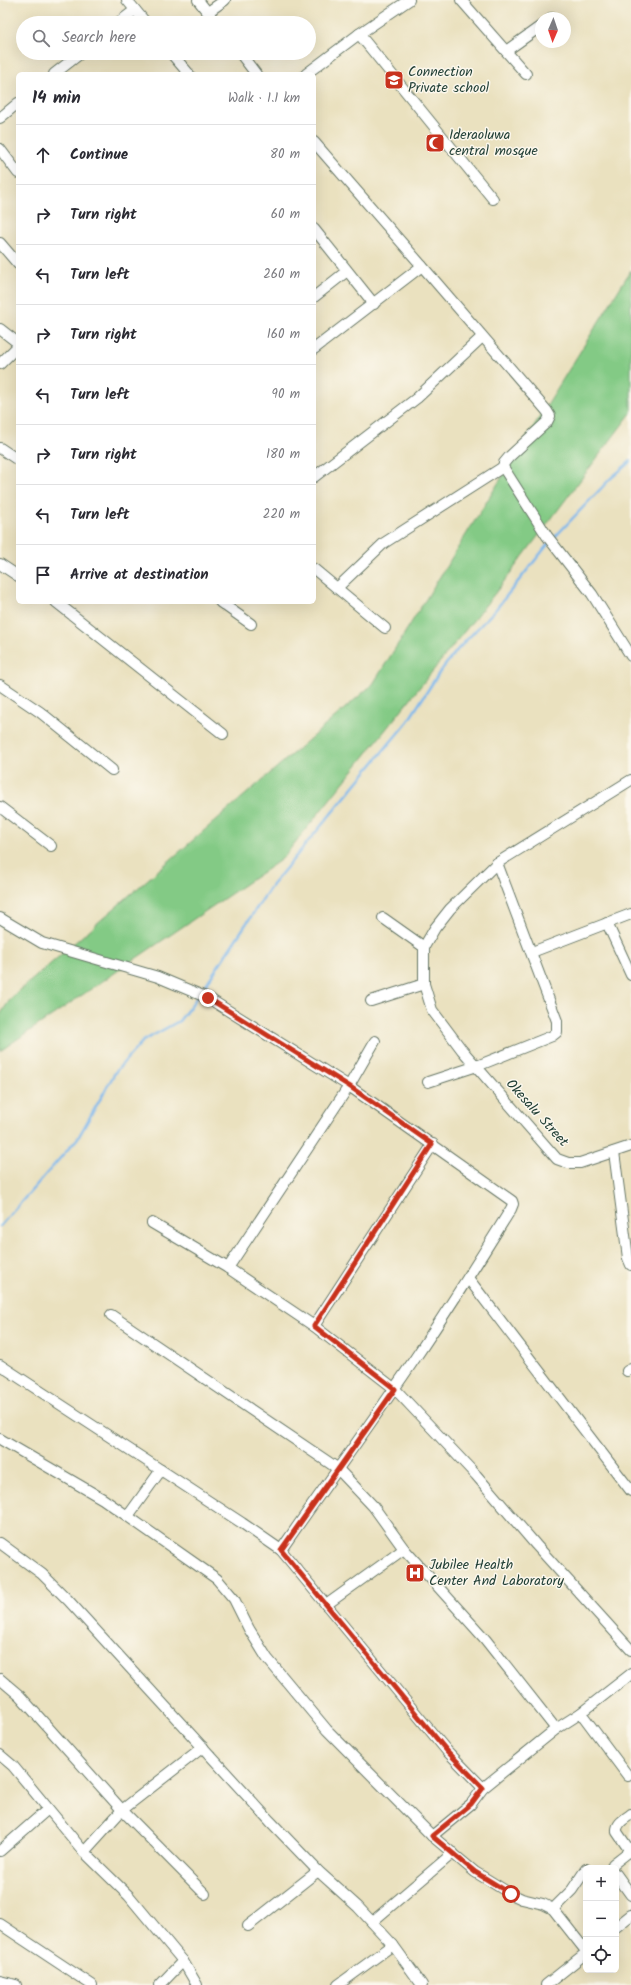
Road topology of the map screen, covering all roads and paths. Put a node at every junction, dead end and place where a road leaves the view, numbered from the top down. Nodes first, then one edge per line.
1 (127, 0) edge
2 (198, 0) edge
3 (226, 0) edge
4 (409, 0) edge
5 (461, 0) edge
6 (135, 10) junction
7 (208, 12) junction
8 (127, 16) edge
9 (140, 16) edge
10 (211, 16) edge
11 (535, 30) edge
12 (359, 34) junction
13 (506, 51) junction
14 (72, 60) edge
15 (177, 60) edge
16 (245, 60) edge
17 (57, 72) edge
18 (186, 72) edge
19 (254, 72) edge
20 (309, 72) edge
21 (526, 74) dead end
22 (16, 105) edge
23 (0, 118) edge
24 (316, 144) edge
25 (0, 149) edge
26 (16, 170) edge
27 (493, 199) dead end
28 (316, 232) edge
29 (0, 243) edge
30 (16, 262) edge
31 (422, 266) junction
32 (347, 271) junction
33 (316, 295) edge
34 (374, 304) junction
35 (0, 329) edge
36 (482, 337) junction
37 (16, 342) edge
38 (16, 346) edge
39 (316, 348) edge
40 (0, 364) edge
41 (0, 448) edge
42 (16, 459) edge
43 (504, 467) junction
44 (316, 475) edge
45 (0, 564) edge
46 (316, 572) edge
47 (16, 575) edge
48 (337, 588) junction
49 (59, 604) edge
50 (223, 604) edge
51 (251, 624) dead end
52 (385, 628) dead end
53 (631, 656) edge
54 (0, 685) edge
55 (223, 734) dead end
56 (112, 770) dead end
57 (631, 780) edge
58 (0, 807) edge
59 (51, 846) dead end
60 (497, 863) junction
61 (631, 914) edge
62 (0, 918) edge
63 (383, 918) dead end
64 (608, 923) junction
65 (424, 947) junction
66 (532, 952) junction
67 (631, 975) edge
68 (424, 984) junction
69 (371, 1001) dead end
70 (376, 1041) dead end
71 (477, 1066) junction
72 (428, 1082) dead end
73 (349, 1086) junction
74 (432, 1144) junction
75 (631, 1146) edge
76 (614, 1152) junction
77 (152, 1223) dead end
78 (631, 1265) edge
79 (228, 1268) junction
80 (468, 1278) junction
81 (111, 1315) dead end
82 (314, 1326) junction
83 (0, 1365) edge
84 (395, 1389) junction
85 (0, 1439) edge
86 (337, 1468) junction
87 (161, 1470) junction
88 (631, 1492) edge
89 (128, 1516) junction
90 (0, 1543) edge
91 (404, 1549) junction
92 (281, 1550) junction
93 (326, 1605) junction
94 (631, 1650) edge
95 (631, 1674) edge
96 (0, 1679) edge
97 (581, 1713) junction
98 (556, 1729) junction
99 (203, 1747) junction
100 (0, 1755) edge
101 (628, 1776) dead end
102 (483, 1788) junction
103 (48, 1809) junction
104 (122, 1810) junction
105 (631, 1814) edge
106 (432, 1836) junction
107 (631, 1850) edge
108 (0, 1851) edge
109 (84, 1852) junction
110 (453, 1853) junction
111 (613, 1865) edge
112 (318, 1871) junction
113 (583, 1874) edge
114 (619, 1878) edge
115 (205, 1894) dead end
116 (631, 1895) edge
117 (553, 1909) junction
118 (631, 1915) edge
119 (372, 1922) junction
120 (0, 1924) edge
121 (619, 1925) edge
122 (248, 1926) dead end
123 (393, 1945) junction
124 (583, 1948) edge
125 (583, 1954) edge
126 (183, 1961) junction
127 (0, 1981) edge
128 (16, 1985) edge
129 (92, 1985) edge
130 (160, 1985) edge
131 (197, 1985) edge
132 (338, 1985) edge
133 (422, 1985) edge
134 (546, 1985) edge

1 - 6 street
2 - 7 street
3 - 7 street
4 - 12 street
5 - 13 street
6 - 8 street
6 - 9 street
7 - 10 street
11 - 13 street
12 - 20 street
12 - 27 street
13 - 21 street
14 - 17 street
15 - 18 street
16 - 19 street
22 - 23 street
24 - 31 street
25 - 26 street
28 - 32 street
29 - 30 street
31 - 34 street
31 - 36 street
32 - 33 street
32 - 34 street
34 - 39 street
35 - 37 street
36 - 43 street
36 - 44 street
38 - 40 street
41 - 42 street
43 - 48 street
43 - 53 street
45 - 47 street
46 - 48 street
48 - 52 street
49 - 55 street
50 - 51 street
54 - 56 street
57 - 60 street
58 - 59 street
60 - 65 street
60 - 66 street
61 - 64 street
62 - 73 street
63 - 65 street
64 - 66 street
64 - 67 street
65 - 68 street, Okesalu Street
66 - 71 street
68 - 69 street
68 - 71 street, Okesalu Street
70 - 73 street
71 - 72 street
71 - 76 street, Okesalu Street
73 - 74 street
73 - 79 street
74 - 80 street
74 - 82 street
75 - 76 street, Okesalu Street
76 - 78 street
77 - 79 street
79 - 82 street
80 - 84 street
80 - 88 street
81 - 86 street
82 - 84 street
83 - 87 street
84 - 86 street
84 - 94 street
85 - 89 street
86 - 91 street
86 - 92 street
87 - 89 street
87 - 92 street
89 - 106 street
90 - 99 street
91 - 93 street
91 - 98 street
92 - 93 street
93 - 102 street
95 - 97 street
96 - 104 street
97 - 98 street
97 - 101 street
98 - 102 street
99 - 104 street
99 - 112 street
100 - 103 street
102 - 106 street
103 - 108 street
103 - 109 street
104 - 109 street
104 - 115 street
105 - 107 street
106 - 110 street
107 - 111 street
109 - 126 street
110 - 117 street
110 - 119 street
112 - 119 street
112 - 122 street
113 - 117 street
114 - 116 street
117 - 124 street
118 - 121 street
119 - 123 street
120 - 129 street
123 - 132 street
123 - 133 street
125 - 134 street
126 - 130 street
126 - 131 street
127 - 128 street

